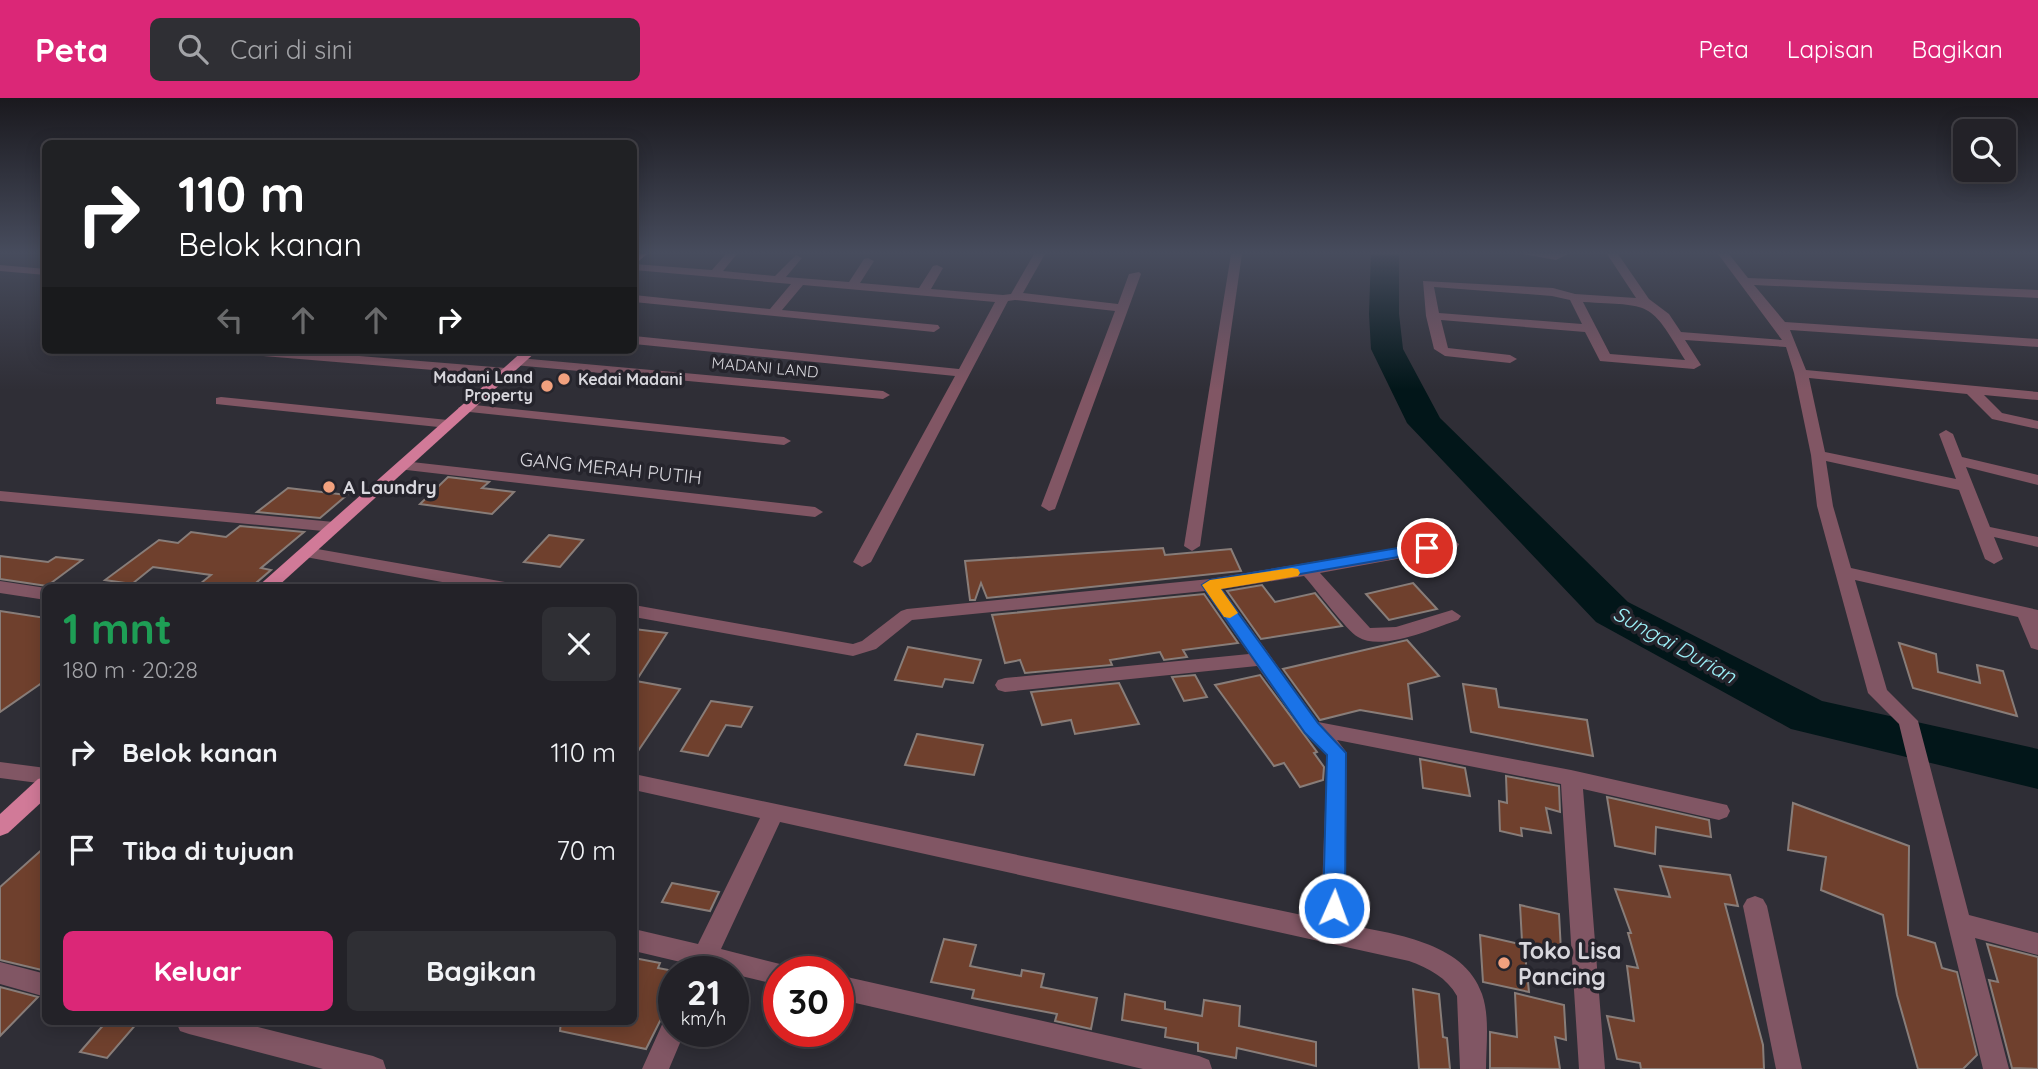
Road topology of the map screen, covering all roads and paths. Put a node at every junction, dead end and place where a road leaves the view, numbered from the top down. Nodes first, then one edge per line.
1 (637, 299) edge
2 (785, 299) edge
3 (1008, 299) edge
4 (1033, 299) edge
5 (1125, 299) edge
6 (1230, 299) edge
7 (1429, 299) edge
8 (1576, 299) edge
9 (1598, 299) edge
10 (1643, 299) edge
11 (1761, 299) edge
12 (1645, 302) junction
13 (1122, 308) junction
14 (774, 312) junction
15 (1432, 316) junction
16 (1781, 326) junction
17 (1588, 327) junction
18 (934, 328) dead end
19 (1678, 336) junction
20 (637, 340) edge
21 (2038, 342) edge
22 (1791, 344) junction
23 (303, 354) edge
24 (527, 354) edge
25 (1510, 359) dead end
26 (512, 367) junction
27 (962, 373) junction
28 (1801, 373) junction
29 (1971, 390) junction
30 (883, 395) dead end
31 (2038, 396) edge
32 (221, 401) dead end
33 (465, 408) junction
34 (448, 424) junction
35 (2038, 425) edge
36 (1946, 434) dead end
37 (784, 441) dead end
38 (1818, 455) junction
39 (1956, 460) junction
40 (403, 466) junction
41 (2038, 480) edge
42 (1965, 486) junction
43 (0, 496) edge
44 (1049, 506) dead end
45 (815, 512) dead end
46 (334, 527) junction
47 (1983, 530) junction
48 (2038, 542) edge
49 (1451, 544) dead end
50 (1192, 546) dead end
51 (306, 552) junction
52 (1994, 559) dead end
53 (862, 562) dead end
54 (1308, 570) junction
55 (1845, 572) junction
56 (270, 584) edge
57 (483, 584) edge
58 (1210, 585) junction
59 (0, 587) edge
60 (42, 593) edge
61 (637, 612) edge
62 (2032, 615) edge
63 (1452, 616) dead end
64 (2038, 644) edge
65 (1261, 659) junction
66 (1005, 685) dead end
67 (1311, 728) junction
68 (0, 770) edge
69 (42, 775) edge
70 (1571, 778) junction
71 (637, 783) edge
72 (41, 795) edge
73 (1719, 811) dead end
74 (773, 814) junction
75 (0, 827) edge
76 (1755, 906) dead end
77 (1960, 923) junction
78 (1333, 932) junction
79 (637, 941) edge
80 (2038, 944) edge
81 (679, 956) edge
82 (706, 956) edge
83 (0, 973) edge
84 (42, 985) edge
85 (854, 991) edge
86 (201, 1025) edge
87 (665, 1047) edge
88 (373, 1069) edge
89 (655, 1069) edge
90 (1199, 1069) edge
91 (1473, 1069) edge
92 (1592, 1069) edge
93 (1789, 1069) edge
94 (1996, 1069) edge

1 - 14 street
2 - 14 street
3 - 27 street
4 - 13 street
5 - 13 street
6 - 50 street
7 - 15 street
8 - 17 street
9 - 12 street
10 - 12 street
11 - 16 street
12 - 19 street
13 - 44 street
14 - 18 street
15 - 17 street
15 - 25 street
16 - 21 street
16 - 22 street
17 - 19 street
19 - 22 street
20 - 27 street
22 - 28 street
23 - 26 street, MADANI LAND
24 - 26 main road
26 - 30 street, MADANI LAND
26 - 33 main road
27 - 53 street
28 - 29 street
28 - 38 street
29 - 31 street
29 - 35 street
32 - 34 street
33 - 34 main road
33 - 37 street
34 - 40 main road
36 - 39 street
38 - 42 street
38 - 55 street
39 - 41 street
39 - 42 street
40 - 45 street, GANG MERAH PUTIH
40 - 46 main road
42 - 47 street
43 - 46 street
46 - 51 main road
47 - 48 street
47 - 52 street
49 - 54 street
51 - 56 main road
51 - 57 street
54 - 58 street
54 - 63 street
55 - 62 street
55 - 77 street
58 - 61 street
58 - 65 street
59 - 60 street
62 - 64 street
65 - 66 street
65 - 67 street
67 - 70 street
67 - 78 street
68 - 69 street
70 - 73 street
70 - 92 street
71 - 74 street
72 - 75 main road
74 - 78 street
74 - 82 street
76 - 93 street
77 - 80 street
77 - 94 street
78 - 91 street
79 - 81 street
83 - 84 street
85 - 90 street
86 - 88 street
87 - 89 street

